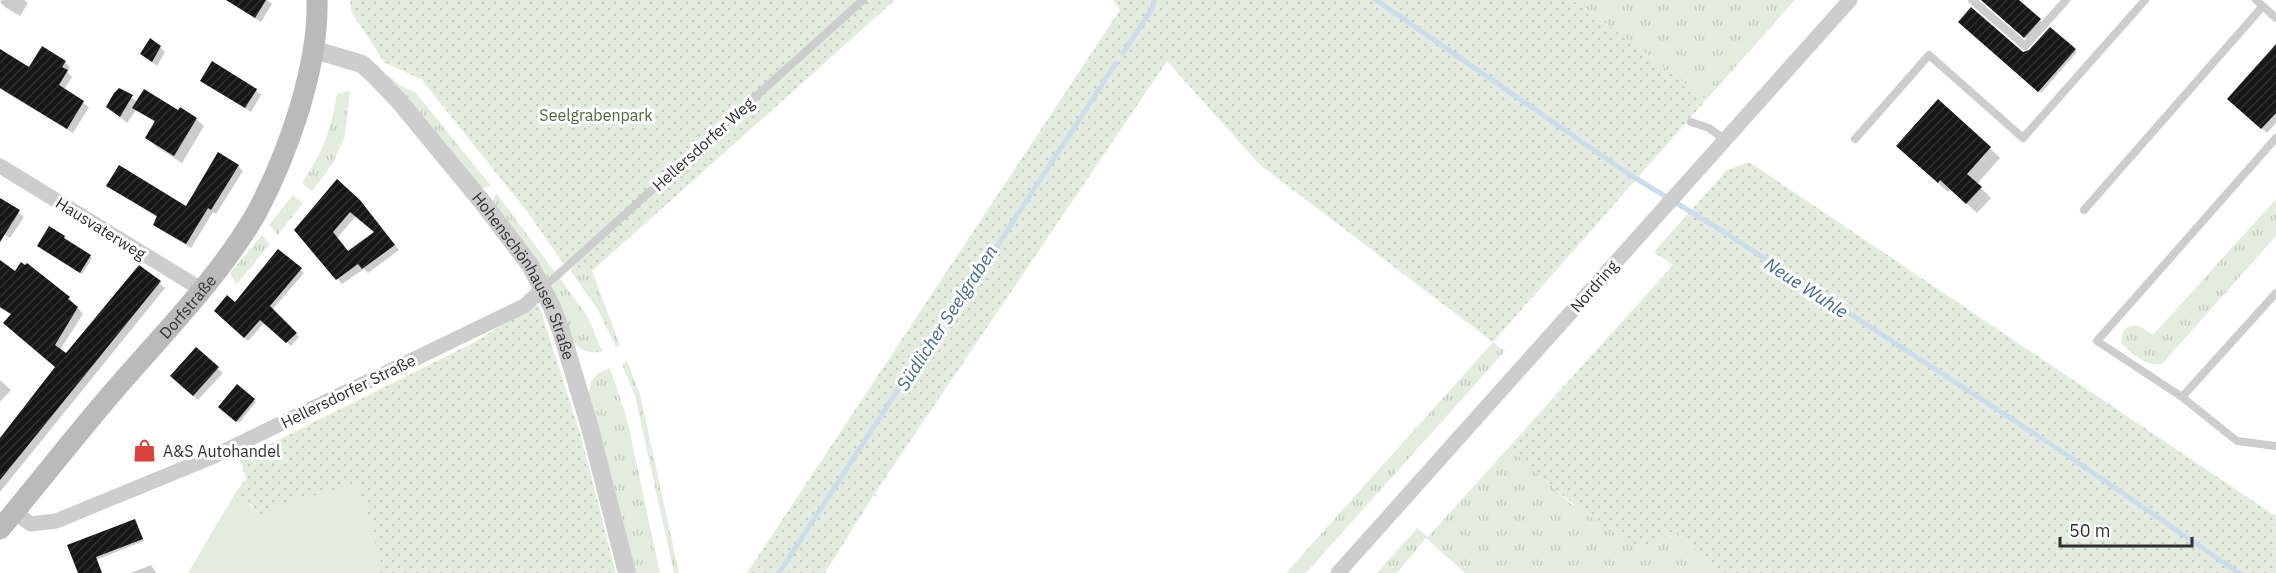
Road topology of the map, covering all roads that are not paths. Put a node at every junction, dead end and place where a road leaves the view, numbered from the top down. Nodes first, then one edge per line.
1 (317, 0) edge
2 (862, 0) edge
3 (1850, 0) edge
4 (1972, 0) edge
5 (2066, 0) edge
6 (2145, 0) edge
7 (2256, 0) edge
8 (2263, 6) junction
9 (2276, 18) edge
10 (315, 50) junction
11 (1691, 122) dead end
12 (2276, 138) edge
13 (1724, 139) junction
14 (1855, 139) dead end
15 (0, 166) edge
16 (2084, 210) dead end
17 (543, 289) junction
18 (201, 290) junction
19 (2276, 293) edge
20 (2182, 397) junction
21 (2276, 446) edge
22 (14, 512) junction
23 (0, 529) edge
24 (627, 573) edge
25 (1338, 573) edge

1 - 10 main road, Dorfstraße
2 - 17 lane, Hellersdorfer Weg
3 - 13 street, Nordring
4 - 5 lane
6 - 14 lane
7 - 8 lane
8 - 9 lane
8 - 16 lane
10 - 17 street, Hohenschönhauser Straße
10 - 18 main road, Dorfstraße
11 - 13 lane
12 - 20 lane
13 - 25 street, Nordring
15 - 18 street, Hausvaterweg
17 - 22 street, Hellersdorfer Straße
17 - 24 street, Hohenschönhauser Straße
18 - 22 main road, Dorfstraße
19 - 20 lane
20 - 21 lane
22 - 23 main road, Dorfstraße

